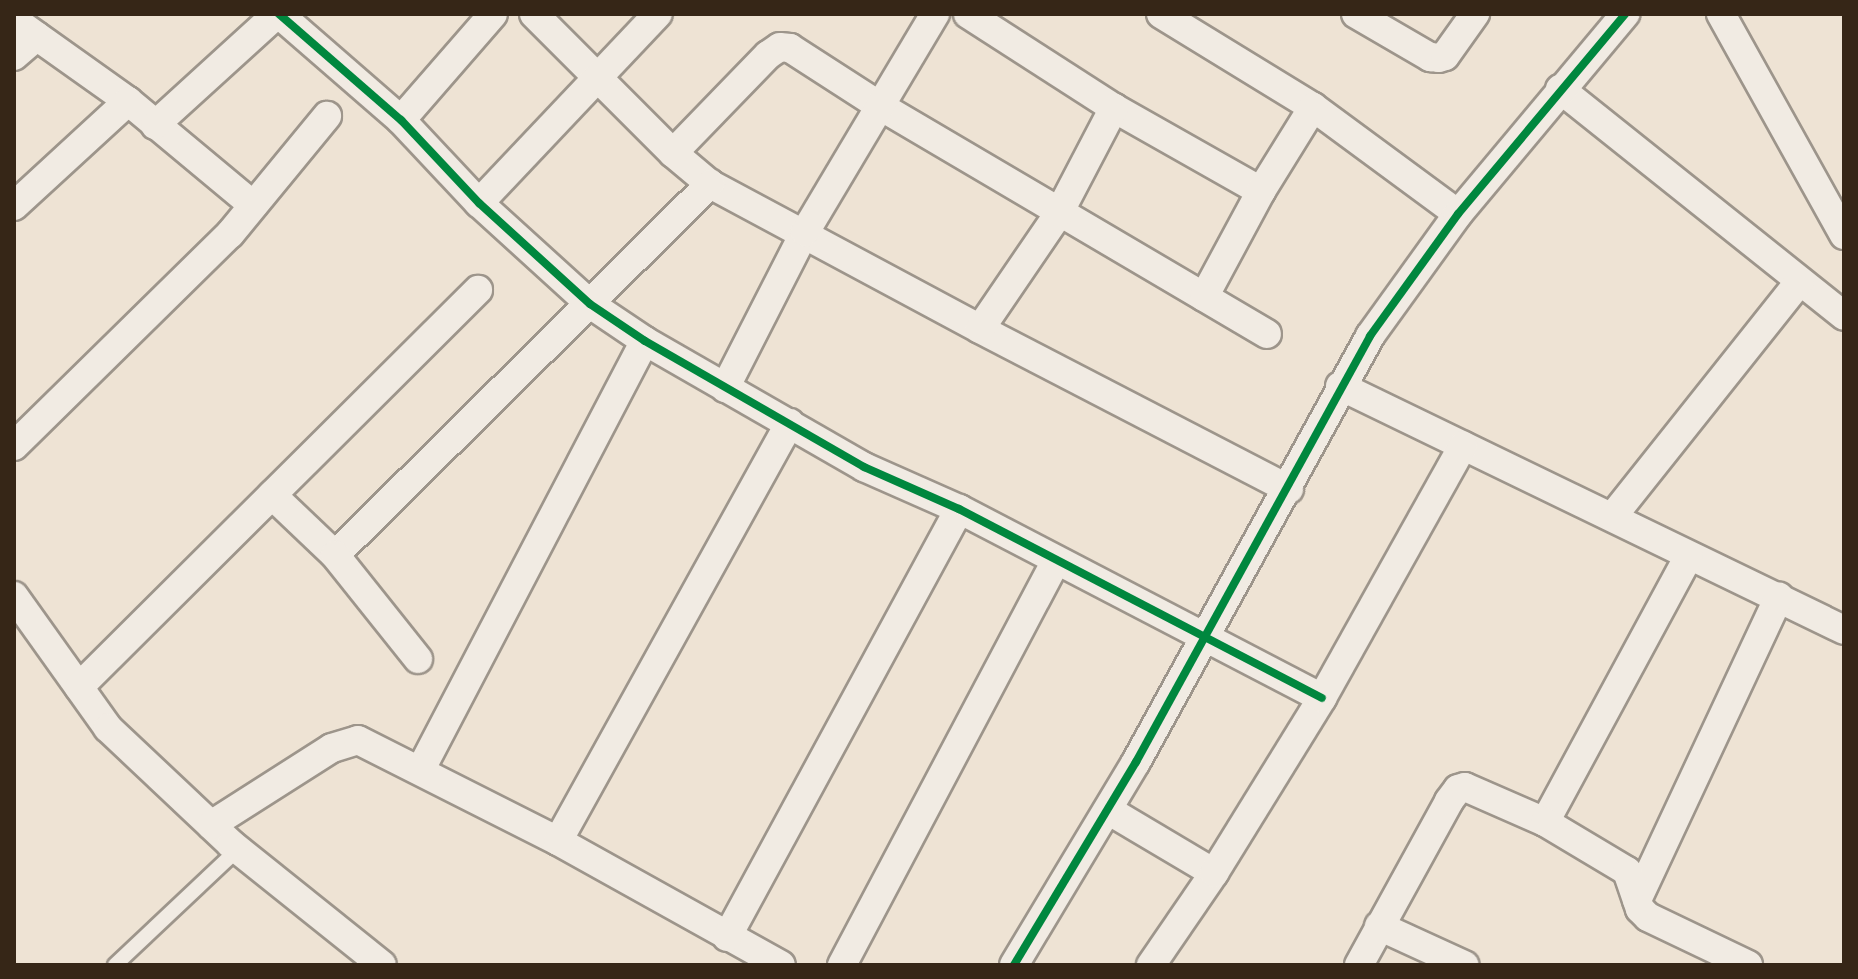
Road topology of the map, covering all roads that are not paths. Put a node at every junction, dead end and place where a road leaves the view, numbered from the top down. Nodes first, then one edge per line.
1 (278, 14) edge
2 (493, 14) edge
3 (534, 14) edge
4 (658, 14) edge
5 (935, 14) edge
6 (968, 14) edge
7 (1161, 14) edge
8 (1356, 14) edge
9 (1475, 14) edge
10 (1625, 14) edge
11 (1721, 14) edge
12 (22, 23) edge
13 (14, 56) edge
14 (597, 77) junction
15 (1560, 89) junction
16 (128, 101) junction
17 (880, 106) junction
18 (1313, 107) junction
19 (1114, 108) junction
20 (327, 116) dead end
21 (401, 120) junction
22 (155, 125) junction
23 (673, 153) junction
24 (710, 184) junction
25 (1261, 191) junction
26 (479, 203) junction
27 (253, 205) junction
28 (14, 206) edge
29 (1059, 213) junction
30 (1458, 214) junction
31 (805, 232) junction
32 (1844, 235) edge
33 (1800, 281) junction
34 (478, 290) dead end
35 (1204, 297) junction
36 (590, 304) junction
37 (1844, 316) edge
38 (980, 329) junction
39 (1267, 334) dead end
40 (645, 341) junction
41 (1340, 386) junction
42 (725, 388) junction
43 (790, 423) junction
44 (14, 446) edge
45 (1463, 446) junction
46 (1289, 489) junction
47 (272, 495) junction
48 (959, 509) junction
49 (1613, 516) junction
50 (335, 555) junction
51 (1689, 556) junction
52 (1056, 561) junction
53 (14, 596) edge
54 (1779, 597) junction
55 (1844, 630) edge
56 (1204, 635) junction
57 (418, 659) dead end
58 (79, 687) junction
59 (1322, 698) junction
60 (421, 769) junction
61 (1108, 810) junction
62 (1545, 822) junction
63 (211, 825) junction
64 (558, 841) junction
65 (238, 849) junction
66 (1214, 873) junction
67 (1637, 900) junction
68 (1379, 926) junction
69 (727, 937) junction
70 (115, 965) edge
71 (382, 965) edge
72 (781, 965) edge
73 (842, 965) edge
74 (1014, 965) edge
75 (1151, 965) edge
76 (1359, 965) edge
77 (1464, 965) edge
78 (1748, 965) edge

1 - 21 street
1 - 22 street
2 - 21 street
3 - 14 street
4 - 14 street
5 - 17 street
6 - 19 street
7 - 18 street
8 - 9 street
10 - 15 street
11 - 32 street
12 - 13 street
12 - 16 street
14 - 23 street
14 - 26 street
15 - 30 street
15 - 33 street
16 - 22 street
16 - 28 street
17 - 23 street
17 - 29 street
17 - 31 street
18 - 25 street
18 - 30 street
19 - 25 street
19 - 29 street
20 - 27 street
21 - 26 street
22 - 27 street
23 - 24 street
24 - 31 street
24 - 36 street
25 - 35 street
26 - 36 street
27 - 44 street
29 - 35 street
29 - 38 street
30 - 41 street
31 - 38 street
31 - 42 street
33 - 37 street
33 - 49 street
34 - 47 street
35 - 39 street
36 - 40 street
36 - 50 street
38 - 46 street
40 - 42 street
40 - 60 street
41 - 45 street
41 - 46 street
42 - 43 street
43 - 48 street
43 - 64 street
45 - 49 street
45 - 59 street
46 - 56 street
47 - 50 street
47 - 58 street
48 - 52 street
48 - 69 street
49 - 51 street
50 - 57 street
51 - 54 street
51 - 62 street
52 - 56 street
52 - 73 street
53 - 58 street
54 - 55 street
54 - 67 street
56 - 59 street
56 - 61 street
58 - 63 street
59 - 66 street
60 - 63 street
60 - 64 street
61 - 66 street
61 - 74 street
62 - 67 street
62 - 68 street
63 - 65 street
64 - 69 street
65 - 70 lane
65 - 71 street
66 - 75 street
67 - 78 street
68 - 76 street
68 - 77 street
69 - 72 street

